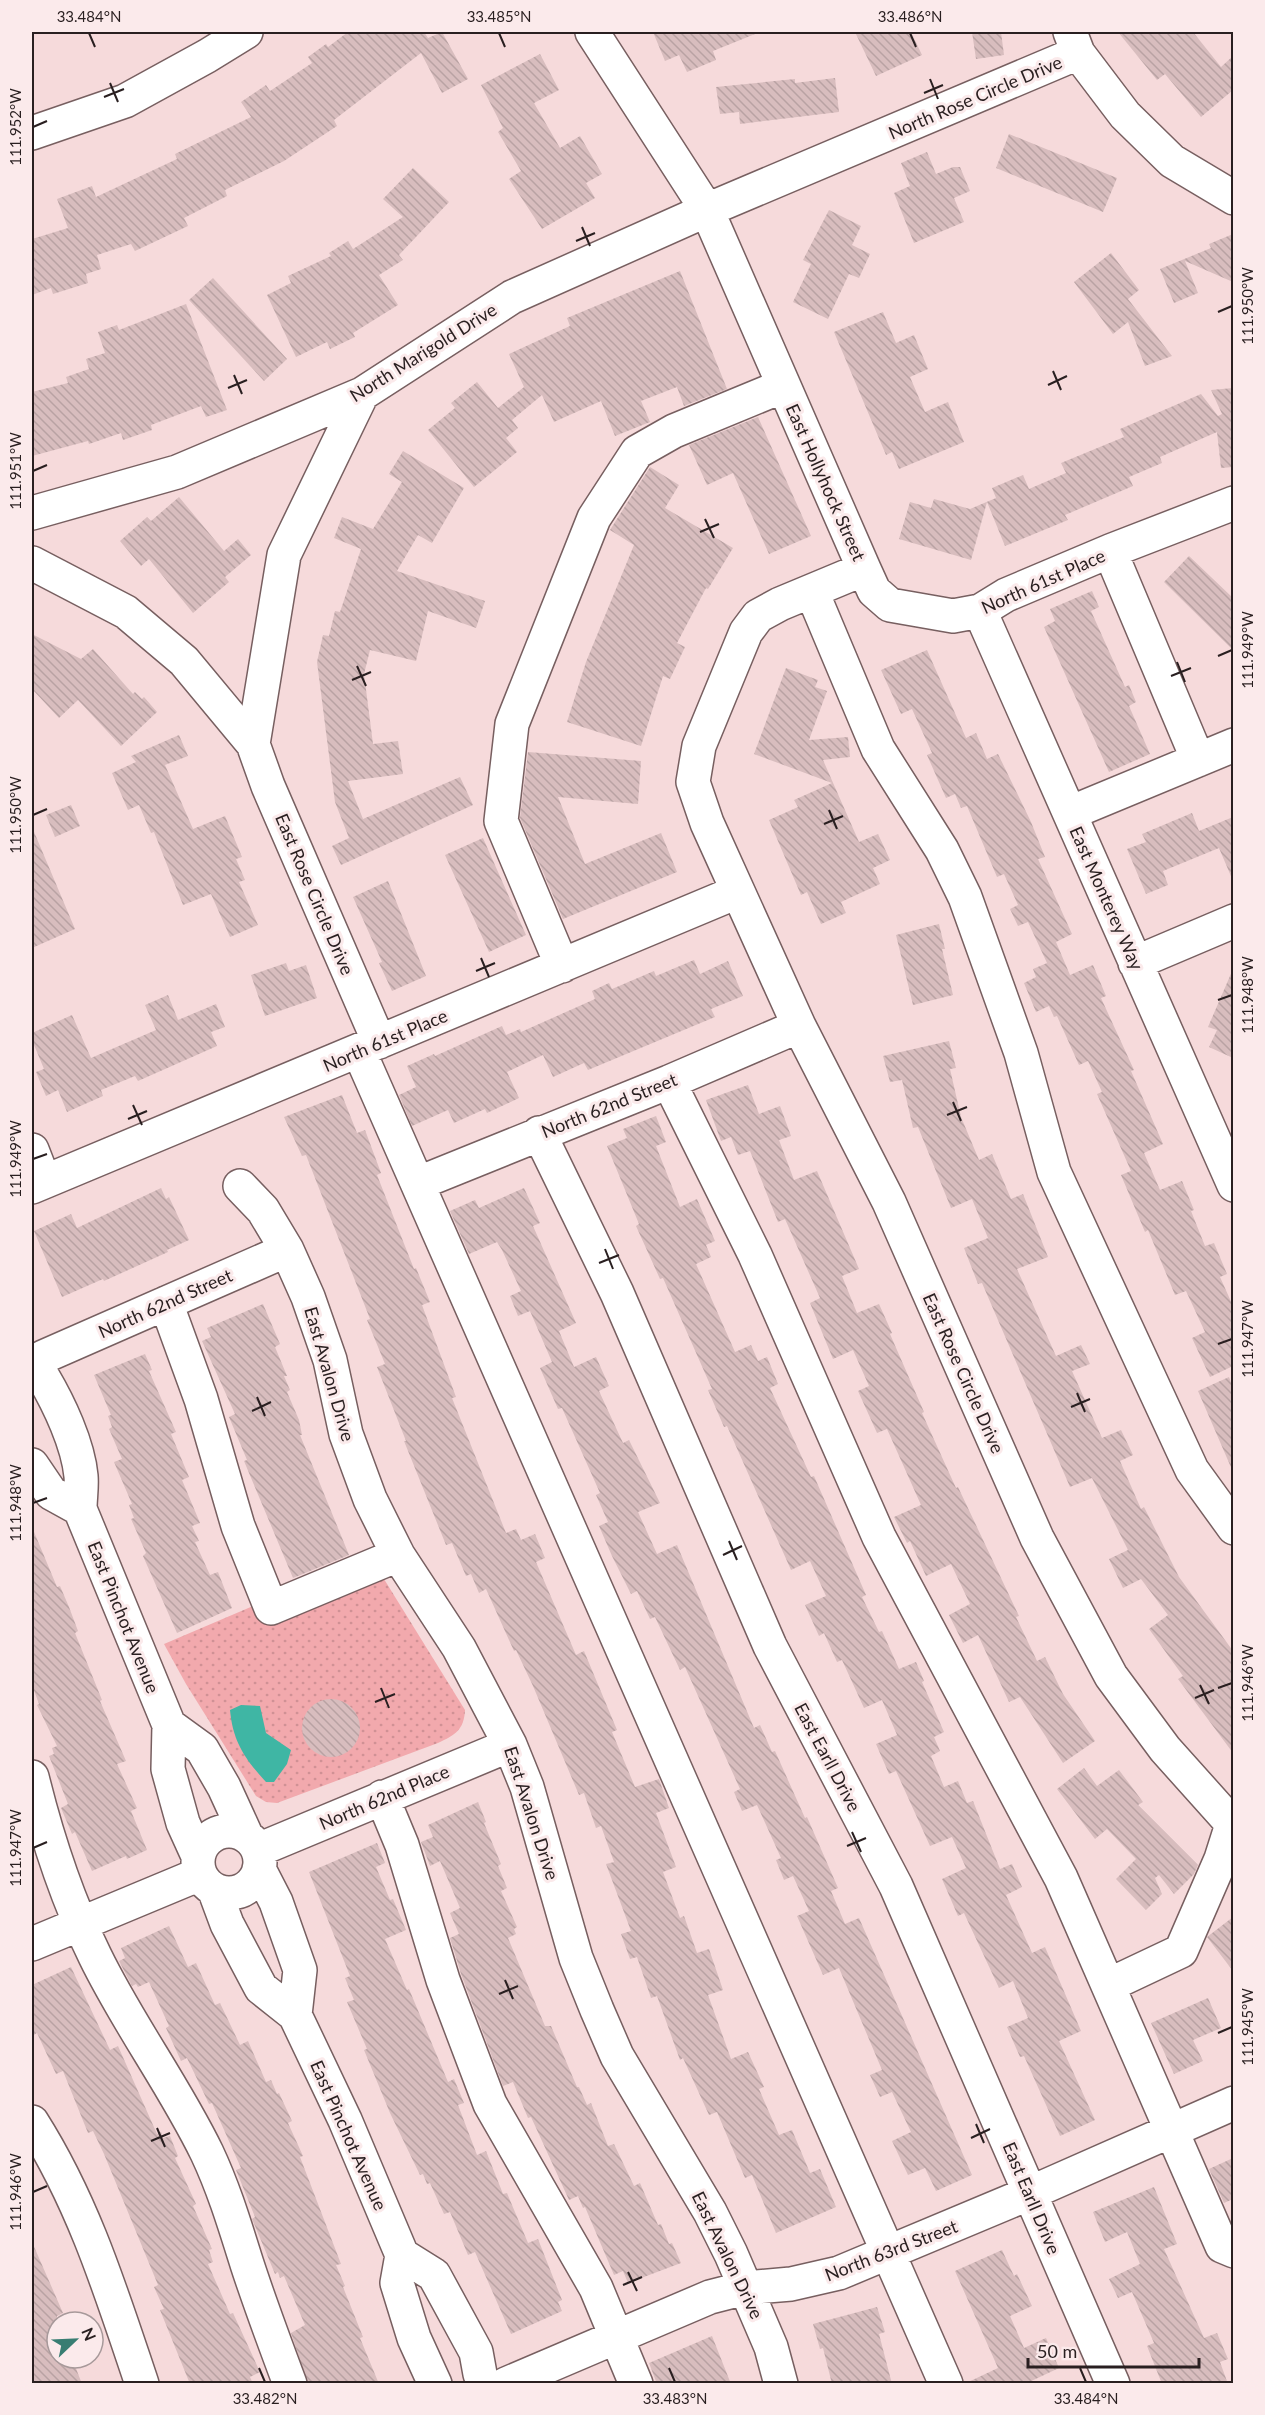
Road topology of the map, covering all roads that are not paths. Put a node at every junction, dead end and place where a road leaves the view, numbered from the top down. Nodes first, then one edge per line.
1 (246, 32) edge
2 (592, 32) edge
3 (1074, 42) edge
4 (32, 133) edge
5 (1233, 198) edge
6 (706, 210) junction
7 (783, 386) junction
8 (362, 394) junction
9 (1233, 503) edge
10 (32, 513) edge
11 (1110, 551) junction
12 (32, 563) edge
13 (864, 569) junction
14 (812, 592) junction
15 (980, 611) junction
16 (253, 744) junction
17 (1233, 745) edge
18 (1198, 760) junction
19 (1070, 813) junction
20 (737, 892) junction
21 (1233, 921) edge
22 (1135, 963) junction
23 (562, 966) junction
24 (799, 1026) junction
25 (369, 1046) junction
26 (669, 1082) junction
27 (539, 1133) junction
28 (32, 1150) edge
29 (419, 1183) junction
30 (38, 1184) edge
31 (1233, 1185) edge
32 (240, 1186) dead end
33 (287, 1250) junction
34 (166, 1303) junction
35 (37, 1367) edge
36 (32, 1465) edge
37 (80, 1509) junction
38 (1233, 1528) edge
39 (398, 1555) junction
40 (169, 1725) junction
41 (510, 1745) junction
42 (32, 1777) edge
43 (382, 1797) junction
44 (1233, 1823) edge
45 (254, 1851) junction
46 (204, 1873) junction
47 (80, 1923) junction
48 (32, 1944) edge
49 (1109, 1985) junction
50 (295, 2015) junction
51 (1233, 2103) edge
52 (32, 2122) edge
53 (1171, 2132) junction
54 (1030, 2193) junction
55 (1233, 2250) edge
56 (889, 2253) junction
57 (402, 2255) junction
58 (746, 2288) junction
59 (617, 2336) junction
60 (493, 2380) edge
61 (142, 2384) edge
62 (290, 2384) edge
63 (435, 2384) edge
64 (446, 2384) edge
65 (636, 2384) edge
66 (781, 2384) edge
67 (946, 2384) edge
68 (1113, 2384) edge

1 - 4 street
2 - 6 street, East Hollyhock Street
3 - 5 street, North Rose Circle Drive
3 - 6 street, North Rose Circle Drive
6 - 7 street, East Hollyhock Street
6 - 8 street, North Marigold Drive
7 - 13 street, East Hollyhock Street
7 - 23 street
8 - 10 street, North Marigold Drive
8 - 16 street, East Rose Circle Drive
9 - 11 street, North 61st Place
11 - 15 street, North 61st Place
11 - 18 street
12 - 16 street, East Rose Circle Drive
13 - 14 street, East Hollyhock Street
13 - 15 street, North 61st Place
14 - 20 street, East Hollyhock Street
14 - 38 street
15 - 19 street, East Monterey Way
16 - 25 street, East Rose Circle Drive
17 - 18 street
18 - 19 street
19 - 22 street, East Monterey Way
20 - 23 street, North 61st Place
20 - 24 street, East Rose Circle Drive
21 - 22 street
22 - 31 street, East Monterey Way
23 - 25 street, North 61st Place
24 - 26 street, North 62nd Street
24 - 44 street, East Rose Circle Drive
25 - 29 street, East Rose Circle Drive
25 - 30 street, North 61st Place
26 - 27 street, North 62nd Street
26 - 49 street
27 - 29 street, North 62nd Street
27 - 54 street, East Earll Drive
28 - 30 street
29 - 56 street, East Rose Circle Drive
32 - 33 street, East Avalon Drive
33 - 34 street, North 62nd Street
33 - 39 street, East Avalon Drive
34 - 35 street, North 62nd Street
34 - 39 street
35 - 37 street, East Pinchot Avenue
36 - 37 street
37 - 40 street, East Pinchot Avenue
39 - 41 street, East Avalon Drive
40 - 45 street
40 - 46 street, East Pinchot Avenue
41 - 43 street, North 62nd Place
41 - 58 street, East Avalon Drive
42 - 47 street
43 - 45 street, North 62nd Place
43 - 59 street
44 - 49 street
45 - 46 street
45 - 46 street
45 - 50 street
46 - 47 street
46 - 50 street, East Pinchot Avenue
47 - 48 street
47 - 62 street
49 - 53 street
50 - 57 street, East Pinchot Avenue
51 - 53 street, North 63rd Street
52 - 61 street
53 - 54 street, North 63rd Street
53 - 55 street
54 - 56 street, North 63rd Street
54 - 68 street, East Earll Drive
56 - 58 street, North 63rd Street
56 - 67 street, East Rose Circle Drive
57 - 60 street
57 - 63 street
58 - 59 street, North 63rd Street
58 - 66 street, East Avalon Drive
59 - 60 street, North 63rd Street
59 - 65 street
60 - 64 street, North 63rd Street

